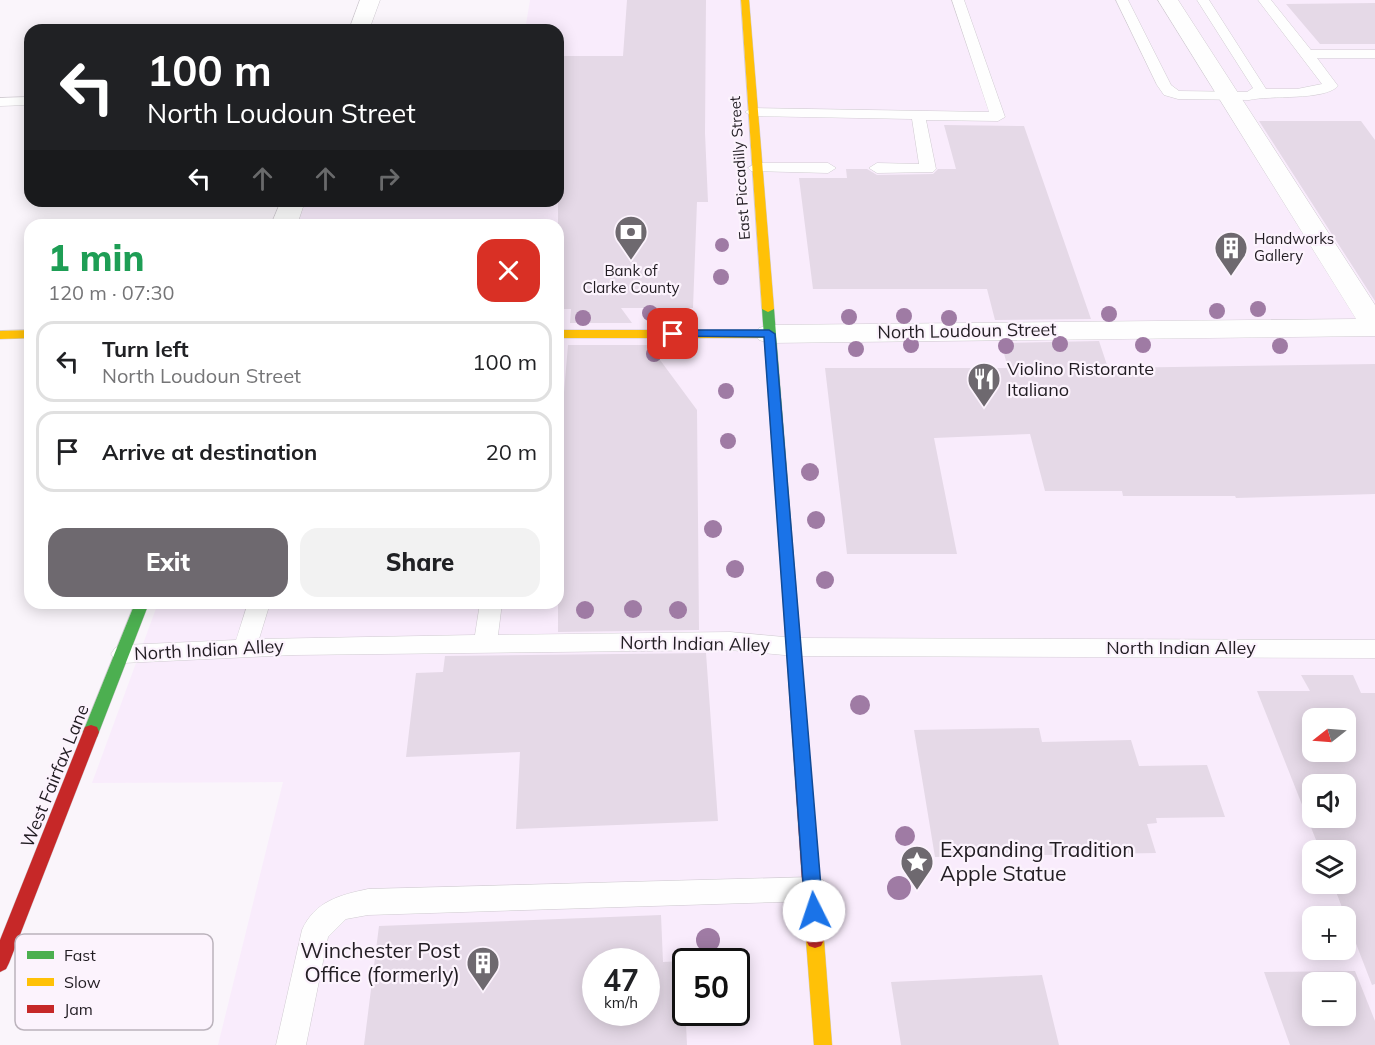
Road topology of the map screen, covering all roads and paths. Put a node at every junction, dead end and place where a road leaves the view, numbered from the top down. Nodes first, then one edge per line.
1 (370, 0) edge
2 (745, 0) edge
3 (958, 0) edge
4 (1122, 0) edge
5 (1168, 0) edge
6 (1203, 0) edge
7 (1264, 0) edge
8 (361, 24) edge
9 (1307, 54) junction
10 (1375, 54) edge
11 (1256, 93) junction
12 (1228, 96) junction
13 (24, 101) edge
14 (0, 102) edge
15 (752, 112) junction
16 (918, 115) junction
17 (756, 168) junction
18 (828, 168) dead end
19 (877, 168) dead end
20 (1375, 327) edge
21 (24, 334) edge
22 (564, 334) edge
23 (769, 334) junction
24 (0, 335) edge
25 (140, 609) edge
26 (256, 609) edge
27 (489, 609) edge
28 (485, 644) junction
29 (795, 647) junction
30 (245, 648) junction
31 (1375, 649) edge
32 (123, 654) junction
33 (813, 889) junction
34 (0, 963) edge
35 (291, 1045) edge
36 (823, 1045) edge

1 - 8 street
2 - 15 main road, East Piccadilly Street
3 - 16 lane
4 - 12 lane
5 - 12 street
6 - 11 lane
7 - 9 lane
9 - 10 lane
9 - 11 lane
11 - 12 lane
12 - 20 street
13 - 14 lane
15 - 16 lane
15 - 17 main road, East Piccadilly Street
16 - 19 lane
17 - 18 lane
17 - 23 main road, East Piccadilly Street
20 - 23 street, North Loudoun Street
21 - 24 main road
22 - 23 main road, North Loudoun Street
23 - 29 main road, East Piccadilly Street
25 - 32 main road, West Fairfax Lane
26 - 30 lane
27 - 28 lane
28 - 29 lane, North Indian Alley
28 - 30 lane, North Indian Alley
29 - 31 lane, North Indian Alley
29 - 33 main road, East Piccadilly Street
30 - 32 lane, North Indian Alley
32 - 34 main road, West Fairfax Lane
33 - 35 lane
33 - 36 main road, East Piccadilly Street

